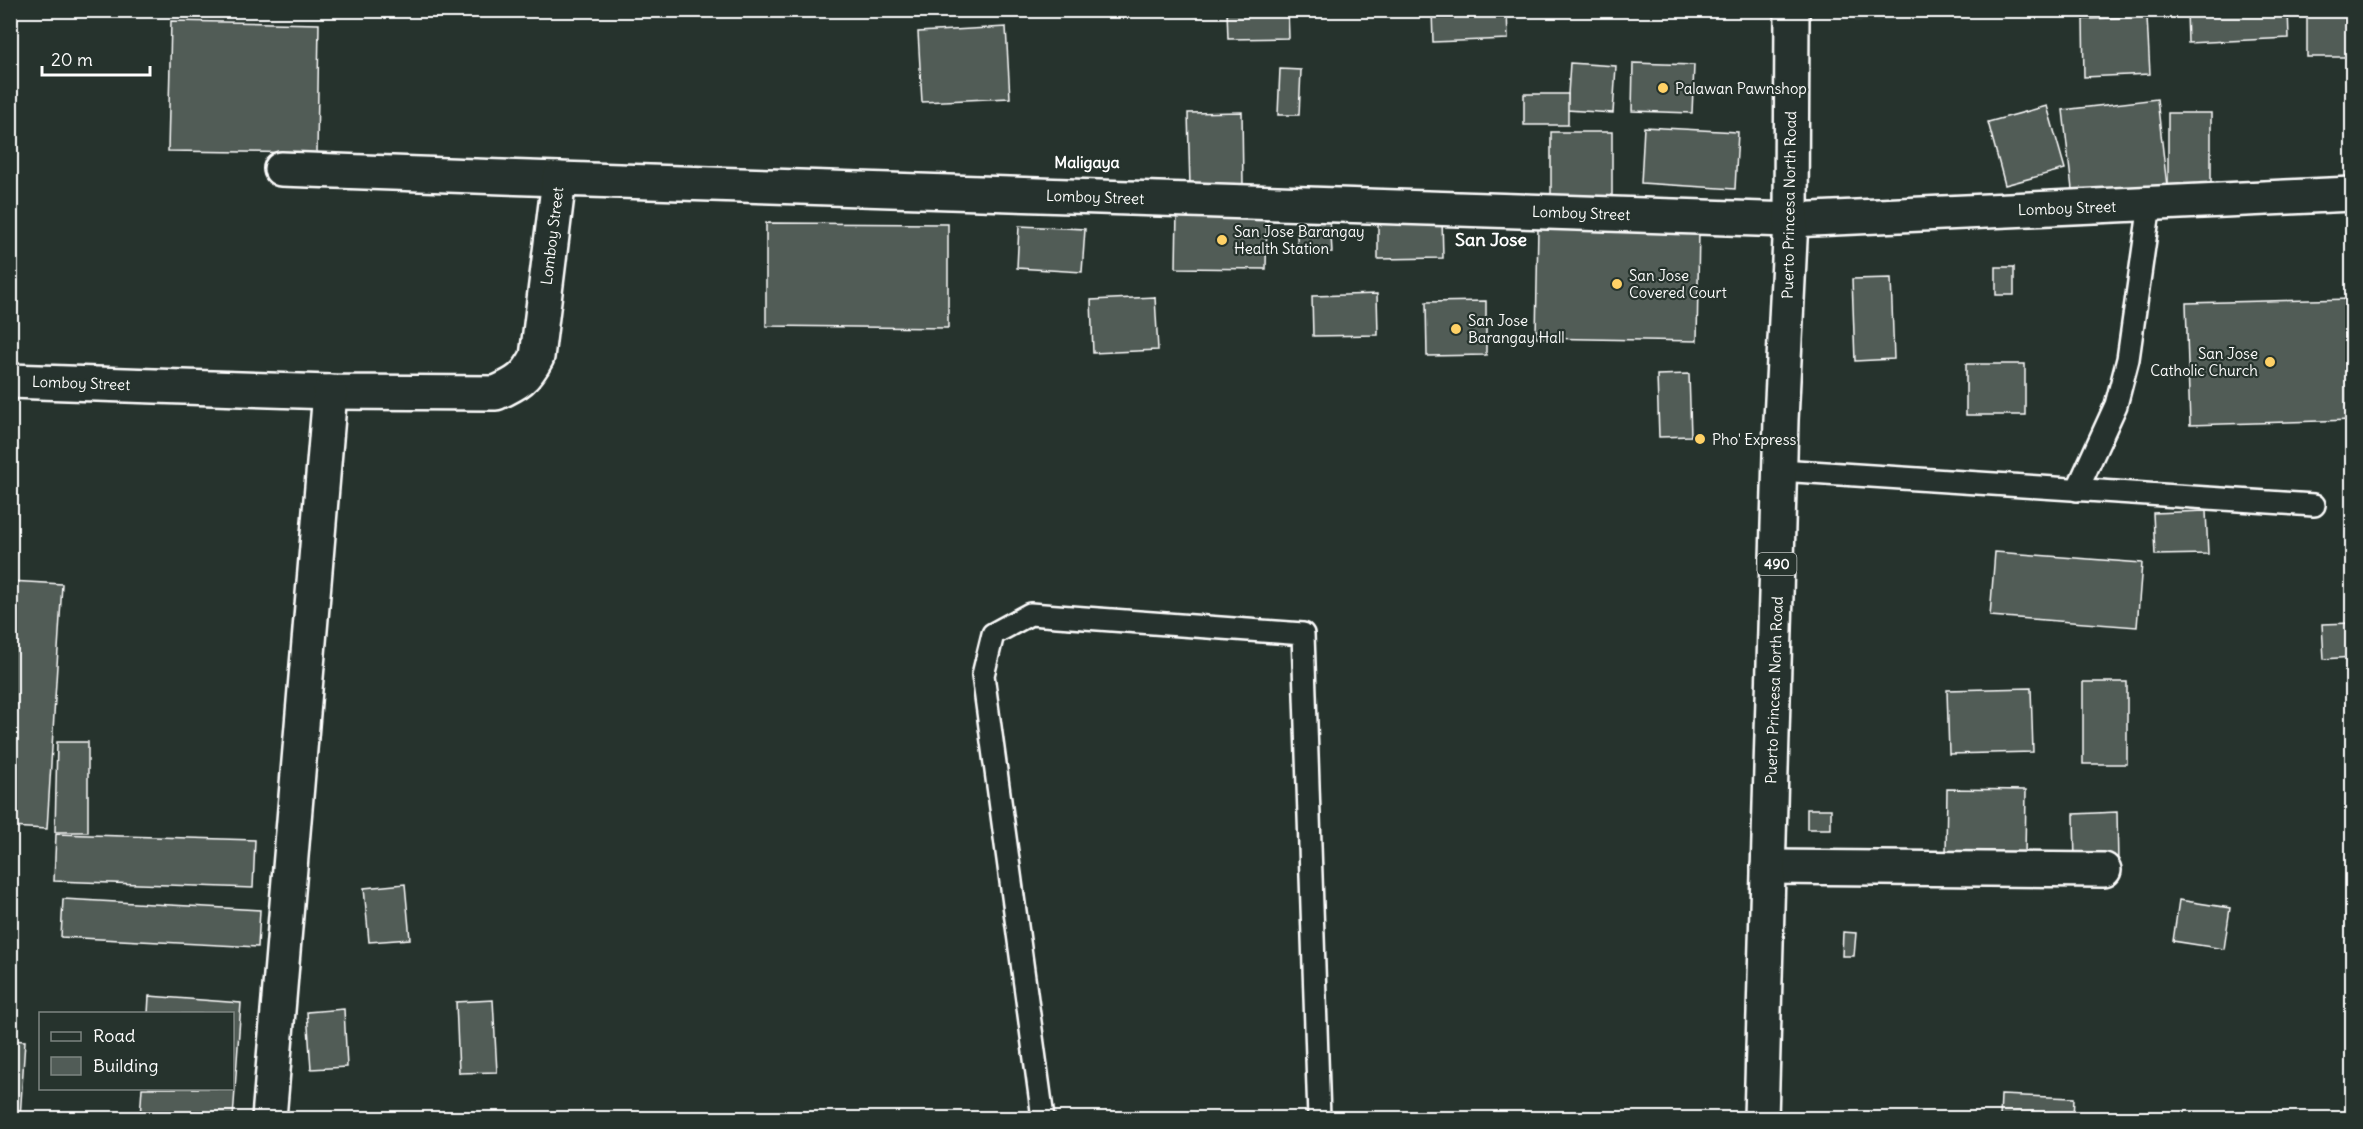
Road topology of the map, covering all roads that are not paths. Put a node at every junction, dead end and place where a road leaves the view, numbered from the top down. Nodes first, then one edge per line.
1 (1792, 10) edge
2 (281, 169) dead end
3 (559, 179) junction
4 (2352, 194) edge
5 (2150, 204) junction
6 (1791, 220) junction
7 (10, 381) edge
8 (330, 392) junction
9 (1780, 470) junction
10 (2077, 490) junction
11 (2314, 505) dead end
12 (1768, 867) junction
13 (2104, 870) dead end
14 (270, 1119) edge
15 (1043, 1119) edge
16 (1319, 1119) edge
17 (1761, 1119) edge

1 - 6 street, Puerto Princesa North Road / 490
2 - 3 street
3 - 6 street, Lomboy Street
3 - 8 street, Lomboy Street
4 - 5 street, Lomboy Street
5 - 6 street, Lomboy Street
5 - 10 lane
6 - 9 street, Puerto Princesa North Road / 490
7 - 8 street, Lomboy Street
8 - 14 street
9 - 10 lane
9 - 12 street, Puerto Princesa North Road / 490
10 - 11 lane
12 - 13 street
12 - 17 street, Puerto Princesa North Road / 490
15 - 16 lane

